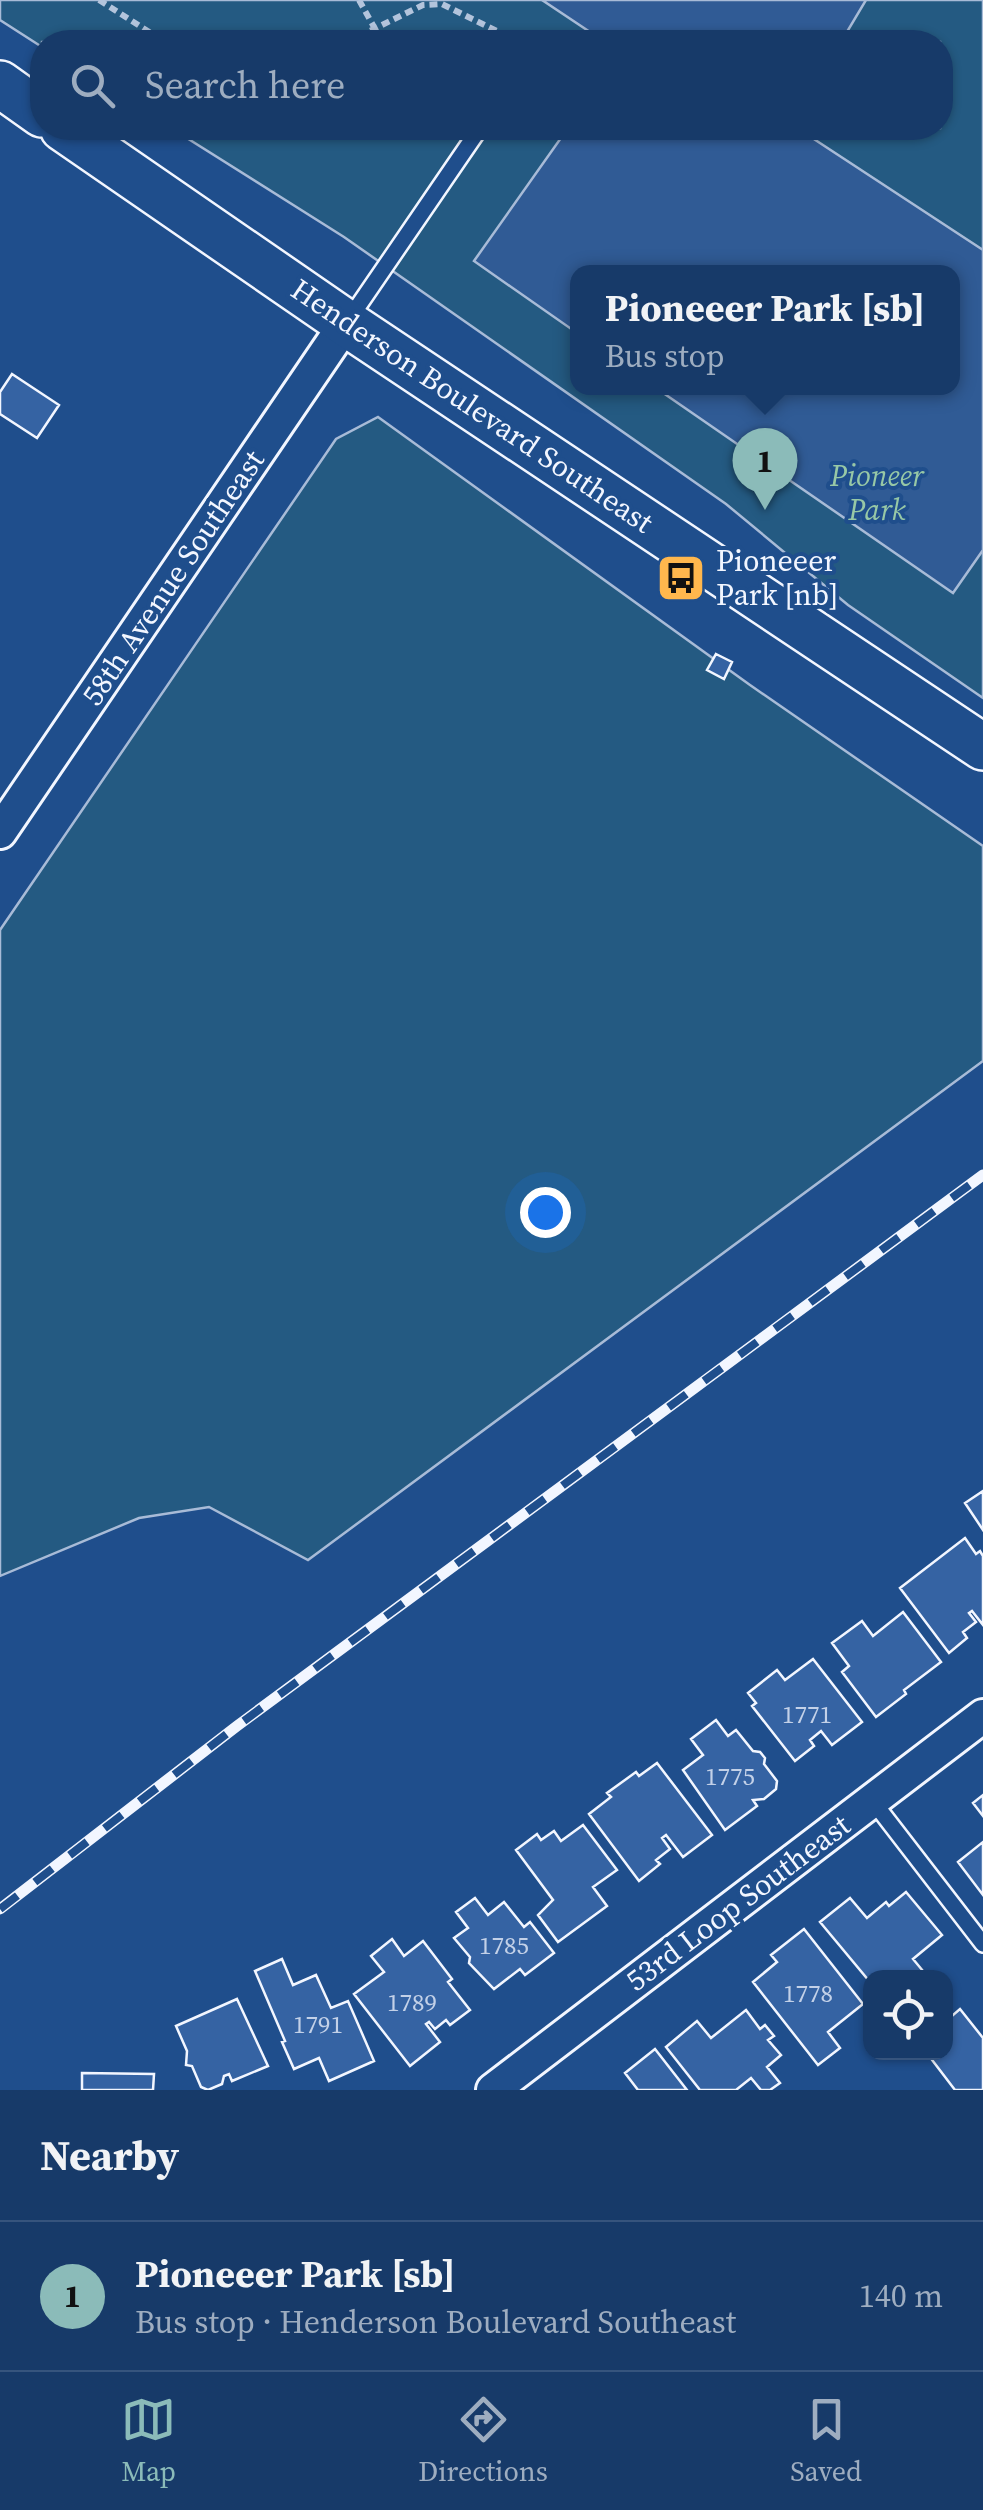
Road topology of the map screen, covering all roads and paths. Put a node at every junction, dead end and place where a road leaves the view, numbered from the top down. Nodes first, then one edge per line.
1 (99, 0) edge
2 (359, 0) edge
3 (374, 27) junction
4 (146, 30) edge
5 (369, 30) edge
6 (495, 30) edge
7 (0, 84) edge
8 (30, 105) edge
9 (80, 140) edge
10 (472, 140) edge
11 (346, 323) junction
12 (983, 746) edge
13 (0, 832) edge
14 (983, 1716) edge
15 (872, 1800) junction
16 (983, 1944) edge
17 (493, 2090) edge

1 - 4 path
2 - 3 path
3 - 5 path
3 - 6 path
7 - 8 street
9 - 11 street, Henderson Boulevard Southeast
10 - 11 lane
11 - 12 street, Henderson Boulevard Southeast
11 - 13 street, 58th Avenue Southeast
14 - 15 street, 53rd Loop Southeast
15 - 16 lane
15 - 17 street, 53rd Loop Southeast

